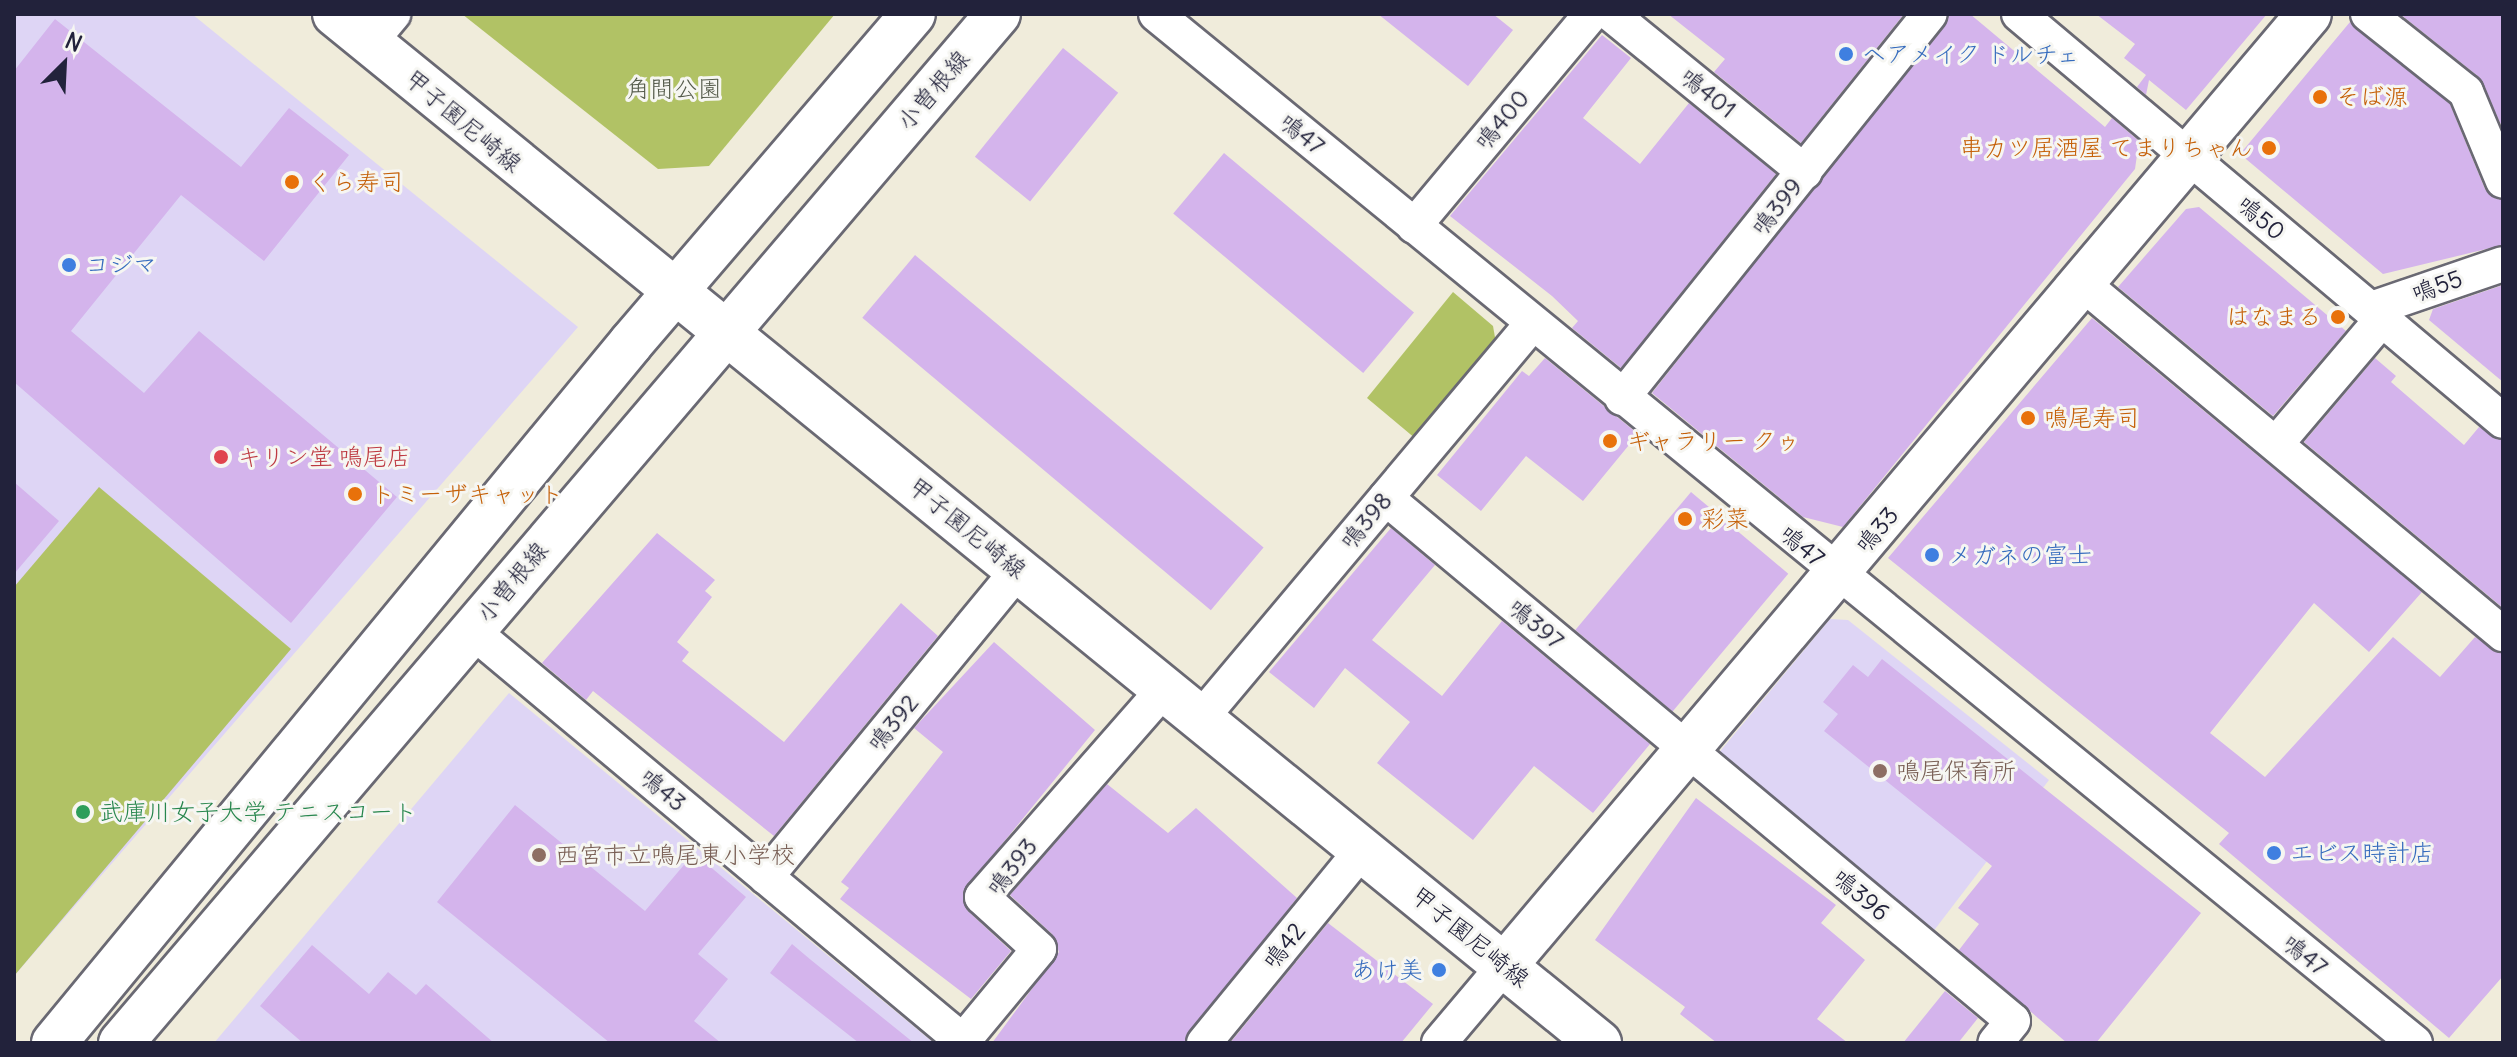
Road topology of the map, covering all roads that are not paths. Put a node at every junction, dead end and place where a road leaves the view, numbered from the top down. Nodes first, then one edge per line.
1 (335, 14) edge
2 (913, 14) edge
3 (998, 14) edge
4 (1156, 14) edge
5 (1591, 14) edge
6 (1611, 14) edge
7 (1930, 14) edge
8 (2019, 14) edge
9 (2309, 14) edge
10 (2368, 14) edge
11 (381, 28) edge
12 (2190, 158) junction
13 (1805, 172) junction
14 (2503, 181) edge
15 (1414, 226) junction
16 (2503, 264) edge
17 (2083, 284) junction
18 (672, 294) junction
19 (2376, 314) junction
20 (1532, 324) junction
21 (723, 334) junction
22 (1622, 398) junction
23 (2503, 421) edge
24 (2276, 444) junction
25 (1386, 498) junction
26 (1019, 569) junction
27 (1838, 576) junction
28 (471, 630) junction
29 (2503, 634) edge
30 (1165, 688) junction
31 (1201, 718) junction
32 (1687, 751) junction
33 (1363, 849) junction
34 (766, 877) junction
35 (1505, 965) junction
36 (964, 1042) edge
37 (54, 1043) edge
38 (121, 1043) edge
39 (1204, 1043) edge
40 (1439, 1043) edge
41 (1599, 1043) edge
42 (1995, 1043) edge
43 (2415, 1043) edge

1 - 11 street, 甲子園尼崎線
2 - 18 street
3 - 21 street, 小曽根線
4 - 15 street, 鳴47
5 - 15 street, 鳴400
6 - 13 street, 鳴401
7 - 13 street, 鳴399
8 - 12 street, 鳴50
9 - 12 street, 鳴33
10 - 14 street
11 - 18 street, 甲子園尼崎線
12 - 17 street, 鳴33
12 - 19 street, 鳴50
13 - 22 street, 鳴399
15 - 20 street, 鳴47
16 - 19 street, 鳴55
17 - 24 street
17 - 27 street, 鳴33
18 - 21 street, 甲子園尼崎線
18 - 37 street
19 - 23 street, 鳴50
19 - 24 street
20 - 22 street, 鳴47
20 - 25 street, 鳴398
21 - 26 street, 甲子園尼崎線
21 - 28 street, 小曽根線
22 - 27 street, 鳴47
24 - 29 street
25 - 31 street, 鳴398
25 - 32 street, 鳴397
26 - 30 street, 甲子園尼崎線
26 - 34 street, 鳴392
27 - 32 street, 鳴33
27 - 43 street, 鳴47
28 - 34 street, 鳴43
28 - 38 street, 小曽根線
30 - 31 street, 甲子園尼崎線
30 - 36 street, 鳴393
31 - 33 street, 甲子園尼崎線
32 - 35 street, 鳴33
32 - 42 street, 鳴396
33 - 35 street, 甲子園尼崎線
33 - 39 street, 鳴42
34 - 36 street, 鳴43
35 - 40 street, 鳴33
35 - 41 street, 甲子園尼崎線

